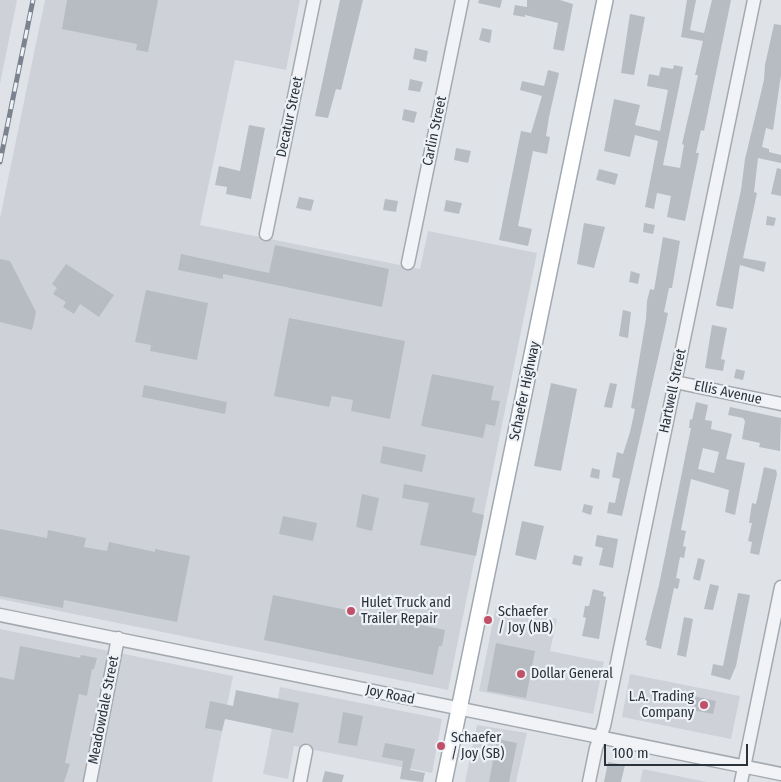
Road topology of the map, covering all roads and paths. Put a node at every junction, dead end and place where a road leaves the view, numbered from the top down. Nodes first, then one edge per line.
1 (314, 0) edge
2 (462, 0) edge
3 (606, 0) edge
4 (754, 0) edge
5 (266, 234) dead end
6 (408, 263) dead end
7 (675, 382) junction
8 (781, 404) edge
9 (781, 587) edge
10 (0, 615) edge
11 (118, 638) junction
12 (459, 708) junction
13 (600, 737) junction
14 (306, 751) dead end
15 (744, 766) junction
16 (781, 774) edge
17 (90, 782) edge
18 (300, 782) edge
19 (444, 782) edge
20 (589, 782) edge
21 (741, 782) edge

1 - 5 street, Decatur Street
2 - 6 street, Carlin Street
3 - 12 main road, Schaefer Highway
4 - 7 street, Hartwell Street
7 - 8 street, Ellis Avenue
7 - 13 street, Hartwell Street
9 - 15 street
10 - 11 street, Joy Road
11 - 12 street, Joy Road
11 - 17 street, Meadowdale Street
12 - 13 street, Joy Road
12 - 19 main road, Schaefer Highway
13 - 15 street, Joy Road
13 - 20 street, Hartwell Street
14 - 18 street
15 - 16 street, Joy Road
15 - 21 street

